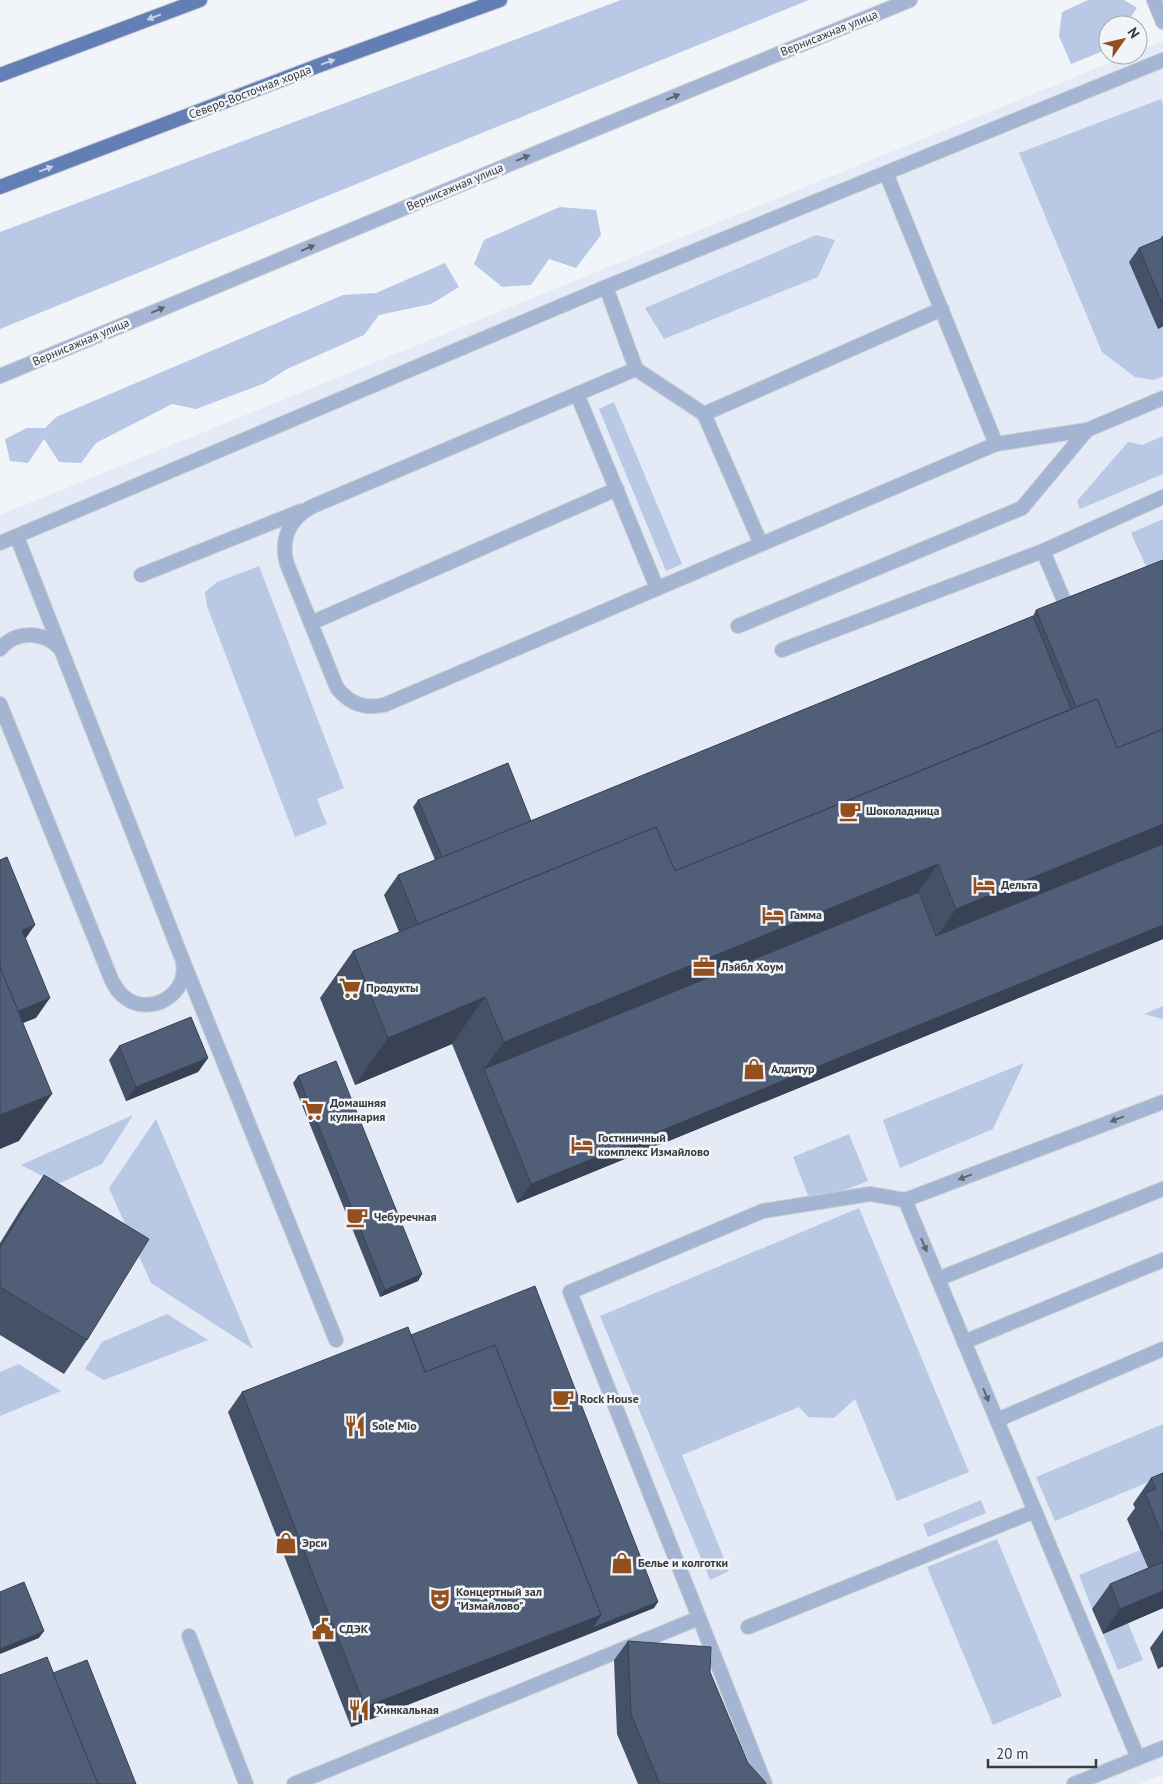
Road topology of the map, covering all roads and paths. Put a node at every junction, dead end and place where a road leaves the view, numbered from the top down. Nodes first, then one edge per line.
1 (200, 0) edge
2 (500, 0) edge
3 (910, 0) edge
4 (1154, 0) edge
5 (1163, 22) edge
6 (1163, 60) edge
7 (0, 75) edge
8 (886, 173) junction
9 (0, 186) edge
10 (606, 287) junction
11 (942, 309) junction
12 (636, 370) junction
13 (0, 376) edge
14 (577, 394) junction
15 (1163, 398) edge
16 (704, 414) junction
17 (1087, 430) junction
18 (996, 444) junction
19 (616, 489) junction
20 (1163, 497) edge
21 (311, 507) junction
22 (17, 537) junction
23 (0, 543) edge
24 (762, 544) junction
25 (1043, 551) junction
26 (141, 574) dead end
27 (657, 588) junction
28 (1070, 615) edge
29 (311, 623) junction
30 (738, 626) dead end
31 (0, 649) edge
32 (61, 649) junction
33 (782, 650) dead end
34 (0, 704) edge
35 (181, 956) junction
36 (1163, 1102) edge
37 (1163, 1189) edge
38 (905, 1200) junction
39 (1163, 1260) edge
40 (938, 1279) junction
41 (336, 1340) dead end
42 (964, 1342) junction
43 (1163, 1349) edge
44 (997, 1420) junction
45 (1035, 1512) junction
46 (699, 1618) junction
47 (748, 1628) dead end
48 (189, 1636) dead end
49 (1163, 1748) edge
50 (1138, 1758) junction
51 (246, 1784) edge
52 (294, 1784) edge
53 (765, 1784) edge
54 (1074, 1784) edge

1 -> 7 main road
9 -> 2 main road, Северо-Восточная хорда
13 -> 3 street, Вернисажная улица
4 - 5 street
6 - 8 street
8 - 10 street
8 - 11 street
10 - 12 street
10 - 22 street
11 - 16 street
11 - 18 street
12 - 14 street
12 - 16 street
14 - 19 street
14 - 21 street
15 - 17 street
16 - 24 street
17 - 18 street
17 - 30 street
18 - 24 street
19 - 27 street
19 - 29 street
20 - 25 street
21 - 26 street
21 - 29 street
22 - 23 street
22 - 32 street
24 - 27 street
25 - 28 street
25 - 33 street
27 - 29 street
31 - 32 street
32 - 35 street
34 - 35 street
35 - 41 street
36 -> 38 street
37 - 40 street
38 -> 40 street
38 - 46 street
39 - 42 street
40 - 42 street
42 -> 44 street
43 - 44 street
44 - 45 street
45 - 47 street
45 - 50 street
46 - 52 street
46 - 53 street
48 - 51 street
49 - 50 street
50 - 54 street

